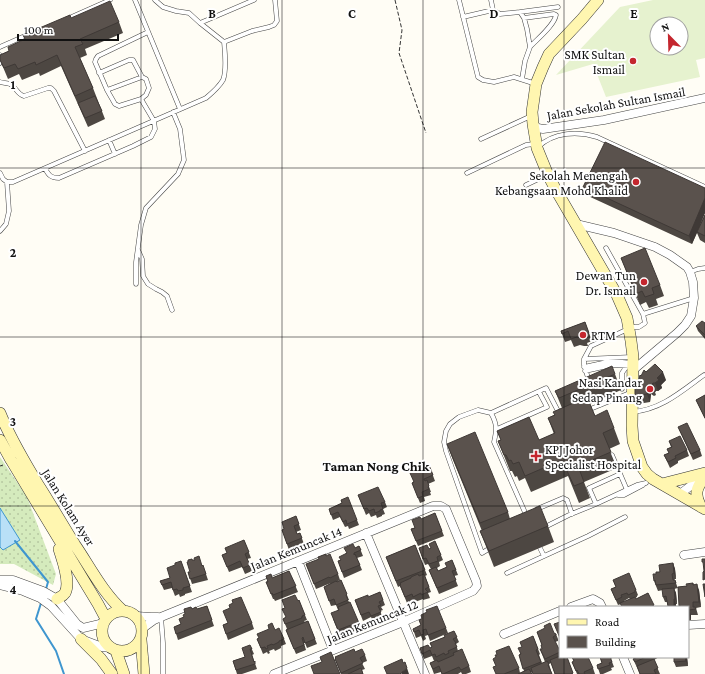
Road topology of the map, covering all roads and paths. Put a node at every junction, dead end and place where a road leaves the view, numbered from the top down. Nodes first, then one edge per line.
1 (110, 0) edge
2 (134, 0) edge
3 (155, 0) edge
4 (254, 0) edge
5 (275, 0) edge
6 (395, 0) edge
7 (459, 0) edge
8 (491, 0) edge
9 (598, 0) edge
10 (558, 7) dead end
11 (493, 10) junction
12 (520, 12) junction
13 (463, 17) junction
14 (524, 18) junction
15 (64, 20) edge
16 (200, 23) junction
17 (148, 32) junction
18 (28, 35) edge
19 (224, 42) junction
20 (0, 47) edge
21 (530, 47) junction
22 (0, 55) edge
23 (0, 63) edge
24 (100, 73) junction
25 (142, 77) junction
26 (522, 79) junction
27 (0, 82) edge
28 (536, 84) junction
29 (107, 90) junction
30 (705, 98) edge
31 (141, 99) junction
32 (180, 109) junction
33 (173, 112) junction
34 (532, 120) junction
35 (154, 121) junction
36 (426, 133) dead end
37 (480, 139) dead end
38 (109, 140) junction
39 (536, 146) junction
40 (85, 151) junction
41 (115, 154) junction
42 (45, 168) junction
43 (0, 173) edge
44 (467, 173) dead end
45 (548, 175) junction
46 (7, 182) junction
47 (526, 185) dead end
48 (705, 187) edge
49 (576, 224) junction
50 (0, 232) edge
51 (606, 248) dead end
52 (138, 250) junction
53 (705, 268) edge
54 (690, 272) junction
55 (136, 284) dead end
56 (694, 298) junction
57 (172, 310) dead end
58 (643, 314) junction
59 (629, 328) junction
60 (584, 359) junction
61 (631, 365) junction
62 (585, 369) junction
63 (704, 375) edge
64 (590, 384) edge
65 (627, 390) junction
66 (539, 392) junction
67 (596, 407) junction
68 (632, 412) junction
69 (0, 413) edge
70 (491, 413) junction
71 (582, 413) edge
72 (597, 414) edge
73 (563, 421) edge
74 (497, 429) junction
75 (0, 440) edge
76 (609, 449) edge
77 (2, 465) dead end
78 (0, 466) edge
79 (620, 474) junction
80 (705, 475) edge
81 (654, 482) junction
82 (627, 490) junction
83 (680, 494) junction
84 (615, 496) junction
85 (596, 504) junction
86 (703, 508) edge
87 (526, 514) junction
88 (572, 514) junction
89 (625, 517) dead end
90 (529, 521) edge
91 (547, 526) edge
92 (52, 530) junction
93 (366, 533) junction
94 (540, 548) dead end
95 (487, 550) edge
96 (705, 552) edge
97 (684, 555) dead end
98 (544, 556) junction
99 (298, 561) junction
100 (507, 573) dead end
101 (0, 580) edge
102 (0, 585) edge
103 (477, 586) joint
104 (41, 594) junction
105 (54, 601) junction
106 (574, 606) edge
107 (602, 606) edge
108 (123, 611) junction
109 (559, 612) edge
110 (136, 616) junction
111 (161, 617) junction
112 (105, 621) junction
113 (403, 622) junction
114 (705, 624) edge
115 (689, 625) edge
116 (143, 628) junction
117 (504, 634) dead end
118 (80, 639) junction
119 (141, 640) junction
120 (113, 650) junction
121 (332, 650) junction
122 (623, 658) edge
123 (112, 674) edge
124 (124, 674) edge
125 (144, 674) edge
126 (163, 674) edge
127 (274, 674) edge
128 (425, 674) edge
129 (630, 674) edge

1 - 15 lane
2 - 17 lane
3 - 16 lane
4 - 16 lane
5 - 19 lane
6 - 36 path
7 - 13 lane
8 - 11 lane
9 - 28 main road
10 - 12 lane
11 - 12 lane
11 - 13 lane
12 - 14 lane
13 - 26 lane
14 - 21 lane
14 - 21 lane
16 - 19 lane
17 - 24 lane
17 - 32 lane
18 - 20 lane
19 - 32 lane
21 - 26 lane
22 - 23 lane
24 - 25 lane
24 - 29 lane
25 - 29 lane
25 - 31 lane
26 - 28 lane
27 - 40 lane
28 - 34 main road
29 - 31 lane
30 - 34 street, Jalan Sekolah Sultan Ismail
31 - 35 lane
32 - 33 lane
33 - 35 lane
33 - 52 lane
34 - 37 lane
34 - 39 main road
35 - 38 lane
35 - 41 lane
38 - 40 lane
38 - 41 lane
39 - 44 lane
39 - 45 main road
39 - 48 lane
40 - 42 lane
41 - 42 lane
42 - 46 lane
43 - 46 lane
45 - 47 lane
45 - 49 main road
46 - 50 lane
49 - 54 street
49 - 59 main road
51 - 58 lane
52 - 55 lane
52 - 57 lane
53 - 54 lane
54 - 56 street
56 - 58 lane
56 - 61 street
58 - 59 lane
59 - 60 lane
59 - 61 main road
60 - 61 lane
60 - 62 lane
61 - 62 lane
61 - 65 main road
62 - 64 lane
63 - 68 lane
65 - 67 lane
65 - 68 main road
66 - 70 lane
66 - 73 lane
66 - 74 lane
67 - 71 lane
67 - 72 lane
68 - 81 main road
69 - 108 main road, Jalan Kolam Ayer
70 - 74 lane
70 - 95 lane
74 - 87 lane
75 - 92 main road, Jalan Kolam Ayer
76 - 79 lane
77 - 78 path
79 - 82 lane
79 - 85 lane
80 - 81 main road
80 - 83 street
80 - 86 main road
81 - 82 lane
81 - 83 main road
81 - 84 lane
82 - 84 lane
83 - 86 main road
84 - 85 lane
85 - 88 lane
87 - 88 lane
87 - 90 lane
88 - 91 lane
89 - 98 lane
92 - 105 main road
92 - 112 main road, Jalan Kolam Ayer
93 - 99 street, Jalan Kemuncak 14
93 - 103 street, Jalan Kemuncak 14
93 - 113 street
94 - 98 lane
96 - 97 street
98 - 100 lane
99 - 111 street, Jalan Kemuncak 14
99 - 121 street
101 - 104 street
102 - 104 street
103 - 113 street, Jalan Kemuncak 12
104 - 105 street
105 - 112 street
105 - 118 street
106 - 107 street
108 - 110 main road
108 - 112 main road
109 - 117 street
110 - 111 street, Jalan Kemuncak 14
110 - 116 main road
111 - 116 street, Jalan Kemuncak 14
111 - 126 lane
112 - 120 main road
113 - 121 street, Jalan Kemuncak 12
113 - 128 street
114 - 115 street
116 - 119 main road
118 - 120 street
118 - 123 main road
119 - 120 main road
119 - 125 main road
120 - 124 main road
121 - 127 street, Jalan Kemuncak 12
122 - 129 street

